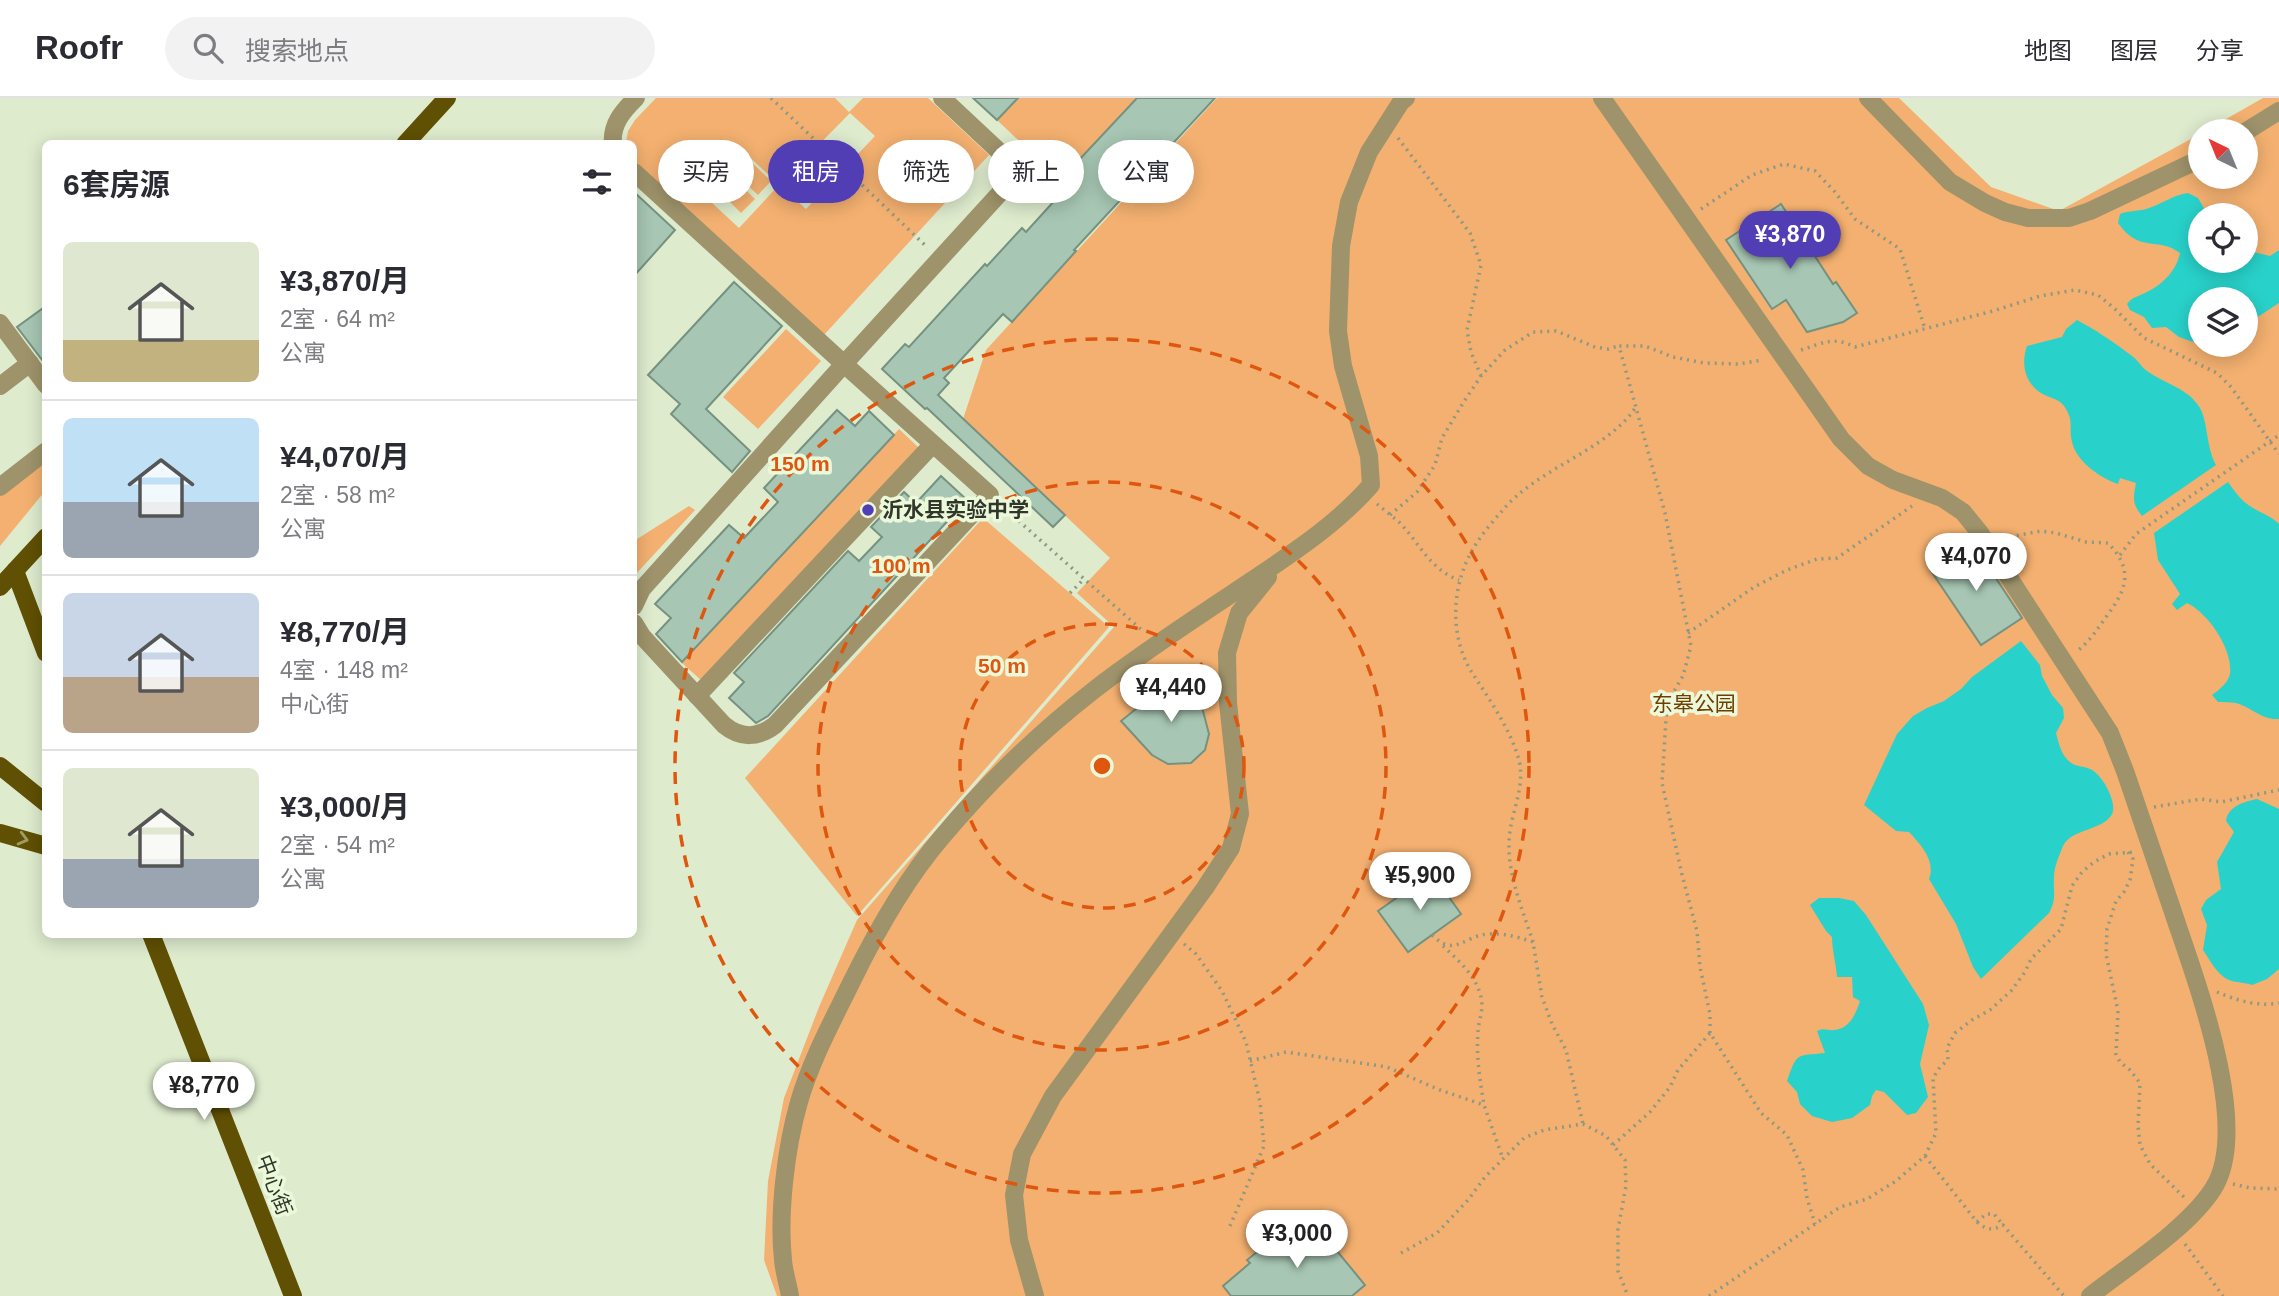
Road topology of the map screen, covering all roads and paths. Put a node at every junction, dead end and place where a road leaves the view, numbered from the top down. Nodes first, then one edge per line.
1 (636, 98) edge
2 (771, 98) edge
3 (942, 98) edge
4 (1406, 98) edge
5 (1602, 98) edge
6 (1868, 98) edge
7 (440, 101) edge
8 (2279, 111) edge
9 (1387, 124) junction
10 (2258, 124) edge
11 (408, 140) edge
12 (613, 140) edge
13 (2188, 165) edge
14 (637, 175) edge
15 (1687, 218) junction
16 (940, 259) junction
17 (0, 323) edge
18 (1925, 329) junction
19 (1619, 345) junction
20 (1783, 356) junction
21 (30, 363) junction
22 (844, 364) junction
23 (1480, 376) junction
24 (42, 380) edge
25 (0, 386) edge
26 (1636, 406) junction
27 (2279, 435) edge
28 (2270, 441) junction
29 (933, 444) junction
30 (42, 453) edge
31 (2279, 454) edge
32 (0, 487) edge
33 (989, 494) junction
34 (1930, 494) junction
35 (1362, 496) junction
36 (1390, 516) junction
37 (42, 542) edge
38 (1988, 544) junction
39 (2120, 555) junction
40 (1282, 560) junction
41 (15, 572) junction
42 (1084, 579) junction
43 (1459, 580) junction
44 (0, 587) edge
45 (1070, 593) dead end
46 (637, 600) edge
47 (637, 628) edge
48 (1688, 633) junction
49 (42, 643) edge
50 (1158, 644) junction
51 (2065, 662) junction
52 (697, 696) junction
53 (0, 766) edge
54 (2279, 790) edge
55 (42, 800) edge
56 (2138, 809) junction
57 (0, 833) edge
58 (42, 845) edge
59 (2128, 852) junction
60 (2154, 856) junction
61 (1172, 933) junction
62 (1432, 935) dead end
63 (153, 938) edge
64 (1533, 942) junction
65 (1441, 945) junction
66 (2195, 978) junction
67 (2279, 1003) edge
68 (1710, 1033) junction
69 (1250, 1061) junction
70 (1484, 1105) junction
71 (1583, 1124) junction
72 (1613, 1145) junction
73 (1925, 1156) junction
74 (1503, 1159) junction
75 (2217, 1181) junction
76 (2279, 1189) edge
77 (2196, 1210) junction
78 (1978, 1222) junction
79 (1815, 1224) junction
80 (2003, 1225) junction
81 (1230, 1226) dead end
82 (2175, 1229) junction
83 (1401, 1253) dead end
84 (293, 1296) edge
85 (790, 1296) edge
86 (1035, 1296) edge
87 (1628, 1296) edge
88 (1709, 1296) edge
89 (2064, 1296) edge
90 (2090, 1296) edge
91 (2222, 1296) edge

1 - 12 lane
2 - 16 path
3 - 16 lane
4 - 9 lane
5 - 15 lane
6 - 13 lane
7 - 11 main road
8 - 10 lane
9 - 23 path
9 - 35 lane
14 - 22 lane
15 - 18 path
15 - 20 lane
16 - 22 lane
17 - 21 lane
18 - 20 path
18 - 28 path
19 - 20 path
19 - 23 path
19 - 26 path
20 - 34 lane
21 - 24 lane
21 - 25 lane
22 - 29 lane
22 - 46 lane
23 - 36 path
26 - 43 path
26 - 48 path
27 - 28 path
28 - 31 path
28 - 39 path
29 - 33 lane
29 - 52 lane
30 - 32 lane
33 - 42 path
33 - 52 lane
34 - 38 lane
34 - 48 path
35 - 36 path
35 - 40 lane
36 - 43 path
37 - 41 main road
38 - 39 path
38 - 51 lane
39 - 51 path
40 - 50 lane
40 - 61 lane
41 - 44 main road
41 - 49 main road
42 - 45 path
42 - 50 path
43 - 64 path
47 - 52 lane
48 - 68 path
50 - 85 lane
51 - 56 lane
53 - 55 main road
54 - 56 path
56 - 60 lane
57 -> 58 main road
59 - 60 path
59 - 73 path
59 - 77 path
60 - 66 lane
61 - 69 path
61 - 86 lane
62 - 65 path
63 - 84 main road, 中心街
64 - 65 path
64 - 71 path
65 - 70 path
66 - 67 path
66 - 75 lane
68 - 72 path
68 - 79 path
69 - 70 path
69 - 81 path
70 - 74 path
71 - 72 path
71 - 74 path
72 - 87 path
73 - 78 path
73 - 79 path
74 - 83 path
75 - 76 path
75 - 77 lane
77 - 82 lane
78 - 80 path
78 - 80 path
79 - 88 path
80 - 89 path
82 - 90 lane
82 - 91 path

